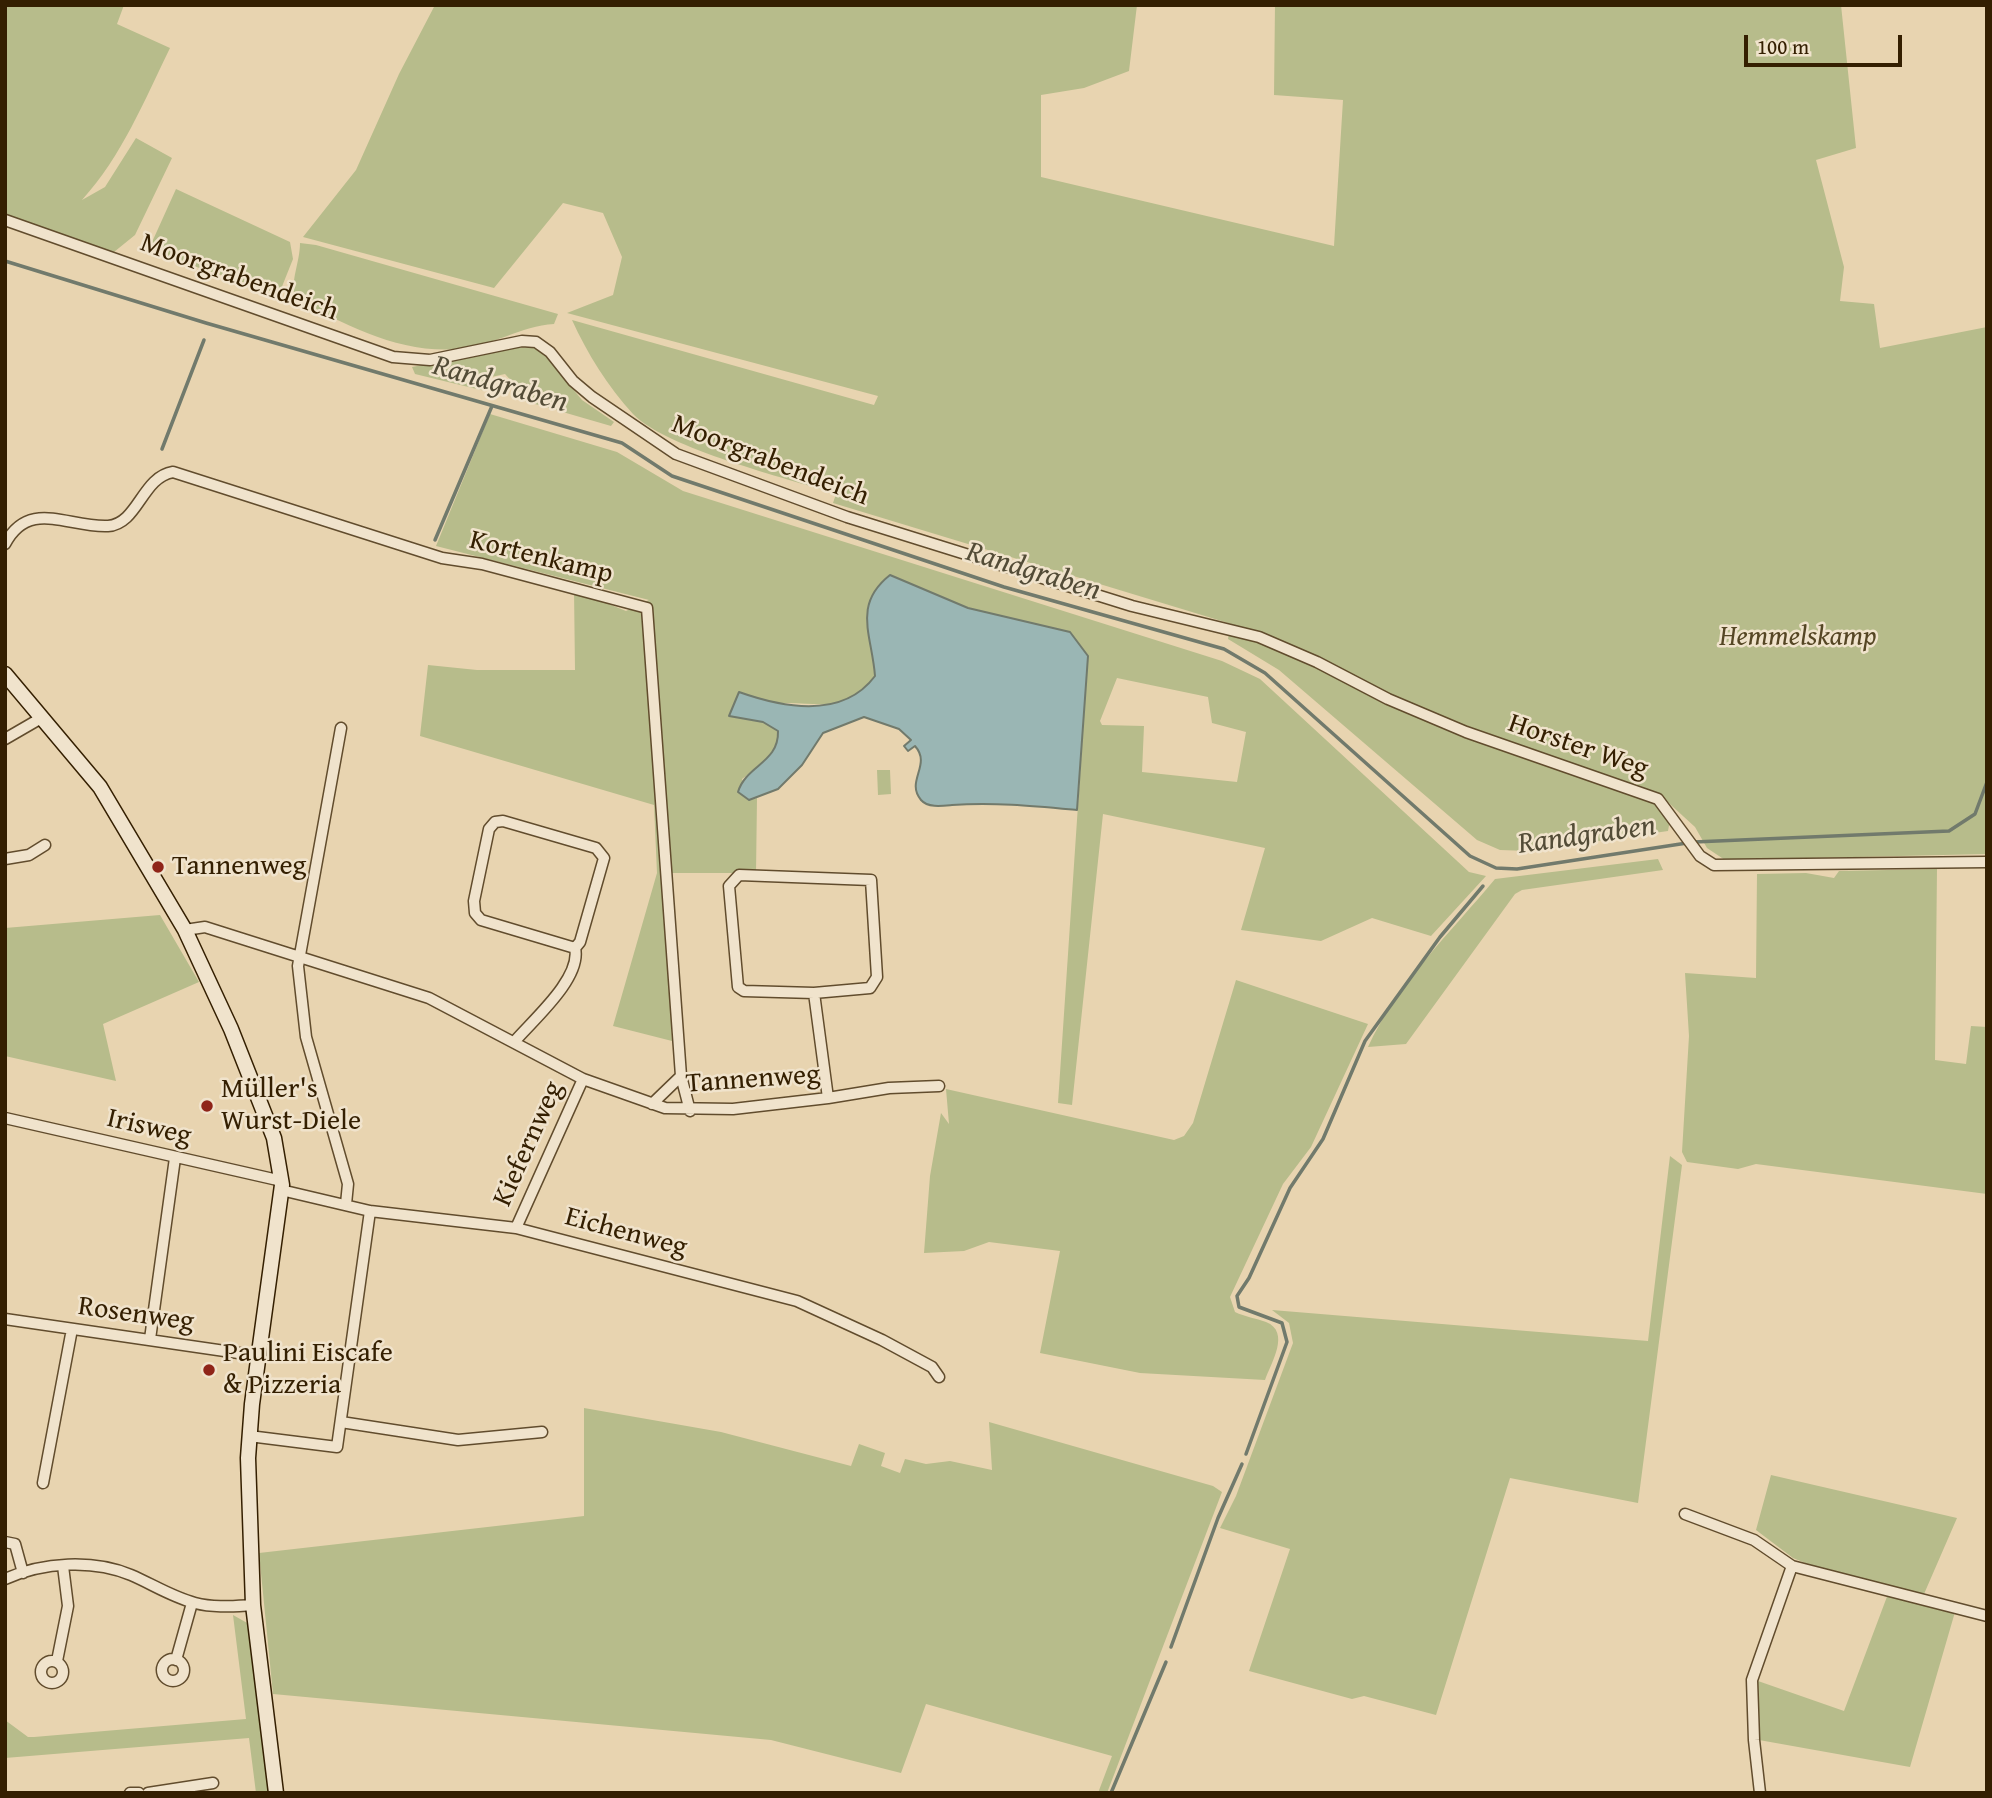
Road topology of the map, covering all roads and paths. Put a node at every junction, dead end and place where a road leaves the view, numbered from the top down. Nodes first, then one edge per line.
1 (5, 220) edge
2 (5, 544) edge
3 (1230, 629) joint
4 (5, 674) edge
5 (43, 717) junction
6 (341, 728) dead end
7 (5, 739) edge
8 (45, 845) dead end
9 (5, 859) edge
10 (1987, 862) edge
11 (185, 930) junction
12 (575, 948) junction
13 (298, 957) junction
14 (814, 993) junction
15 (514, 1041) junction
16 (681, 1076) junction
17 (583, 1079) junction
18 (939, 1086) dead end
19 (828, 1098) junction
20 (652, 1104) junction
21 (690, 1111) junction
22 (5, 1118) edge
23 (176, 1158) junction
24 (281, 1185) junction
25 (346, 1204) junction
26 (370, 1211) junction
27 (516, 1228) junction
28 (5, 1319) edge
29 (72, 1329) junction
30 (150, 1339) junction
31 (259, 1356) junction
32 (939, 1377) dead end
33 (341, 1422) junction
34 (542, 1432) dead end
35 (249, 1436) junction
36 (43, 1483) dead end
37 (1685, 1514) dead end
38 (5, 1542) edge
39 (62, 1566) junction
40 (1792, 1566) junction
41 (23, 1573) junction
42 (5, 1579) edge
43 (192, 1603) junction
44 (253, 1605) junction
45 (1987, 1616) edge
46 (176, 1660) dead end
47 (57, 1661) dead end
48 (213, 1783) dead end
49 (130, 1793) edge
50 (139, 1793) edge
51 (148, 1793) edge
52 (276, 1793) edge
53 (1760, 1793) edge

1 - 3 street, Moorgrabendeich
2 - 16 street, Kortenkamp
3 - 10 street, Horster Weg
4 - 5 street
5 - 7 street
5 - 11 street
6 - 13 street
8 - 9 street
11 - 13 street, Tannenweg
11 - 24 street
12 - 12 street
12 - 15 street
13 - 15 street, Tannenweg
13 - 25 street
14 - 14 street
14 - 19 street
15 - 17 street, Tannenweg
16 - 20 street
16 - 21 street, Kortenkamp
17 - 20 street, Tannenweg
17 - 27 street, Kiefernweg
18 - 19 street, Tannenweg
19 - 21 street, Tannenweg
20 - 21 street, Tannenweg
22 - 23 street, Irisweg
23 - 24 street, Irisweg
23 - 30 street
24 - 25 street, Eichenweg
24 - 31 street
25 - 26 street, Eichenweg
26 - 27 street, Eichenweg
26 - 33 street
27 - 32 street, Eichenweg
28 - 29 street, Rosenweg
29 - 30 street, Rosenweg
29 - 36 street
30 - 31 street, Rosenweg
31 - 35 street
33 - 34 street
33 - 35 street
35 - 44 street
37 - 40 street
38 - 41 street
39 - 41 street
39 - 43 street
39 - 47 street
40 - 45 street
40 - 53 street
41 - 42 street
43 - 44 street
43 - 46 street
44 - 52 street
48 - 51 street
49 - 50 street

